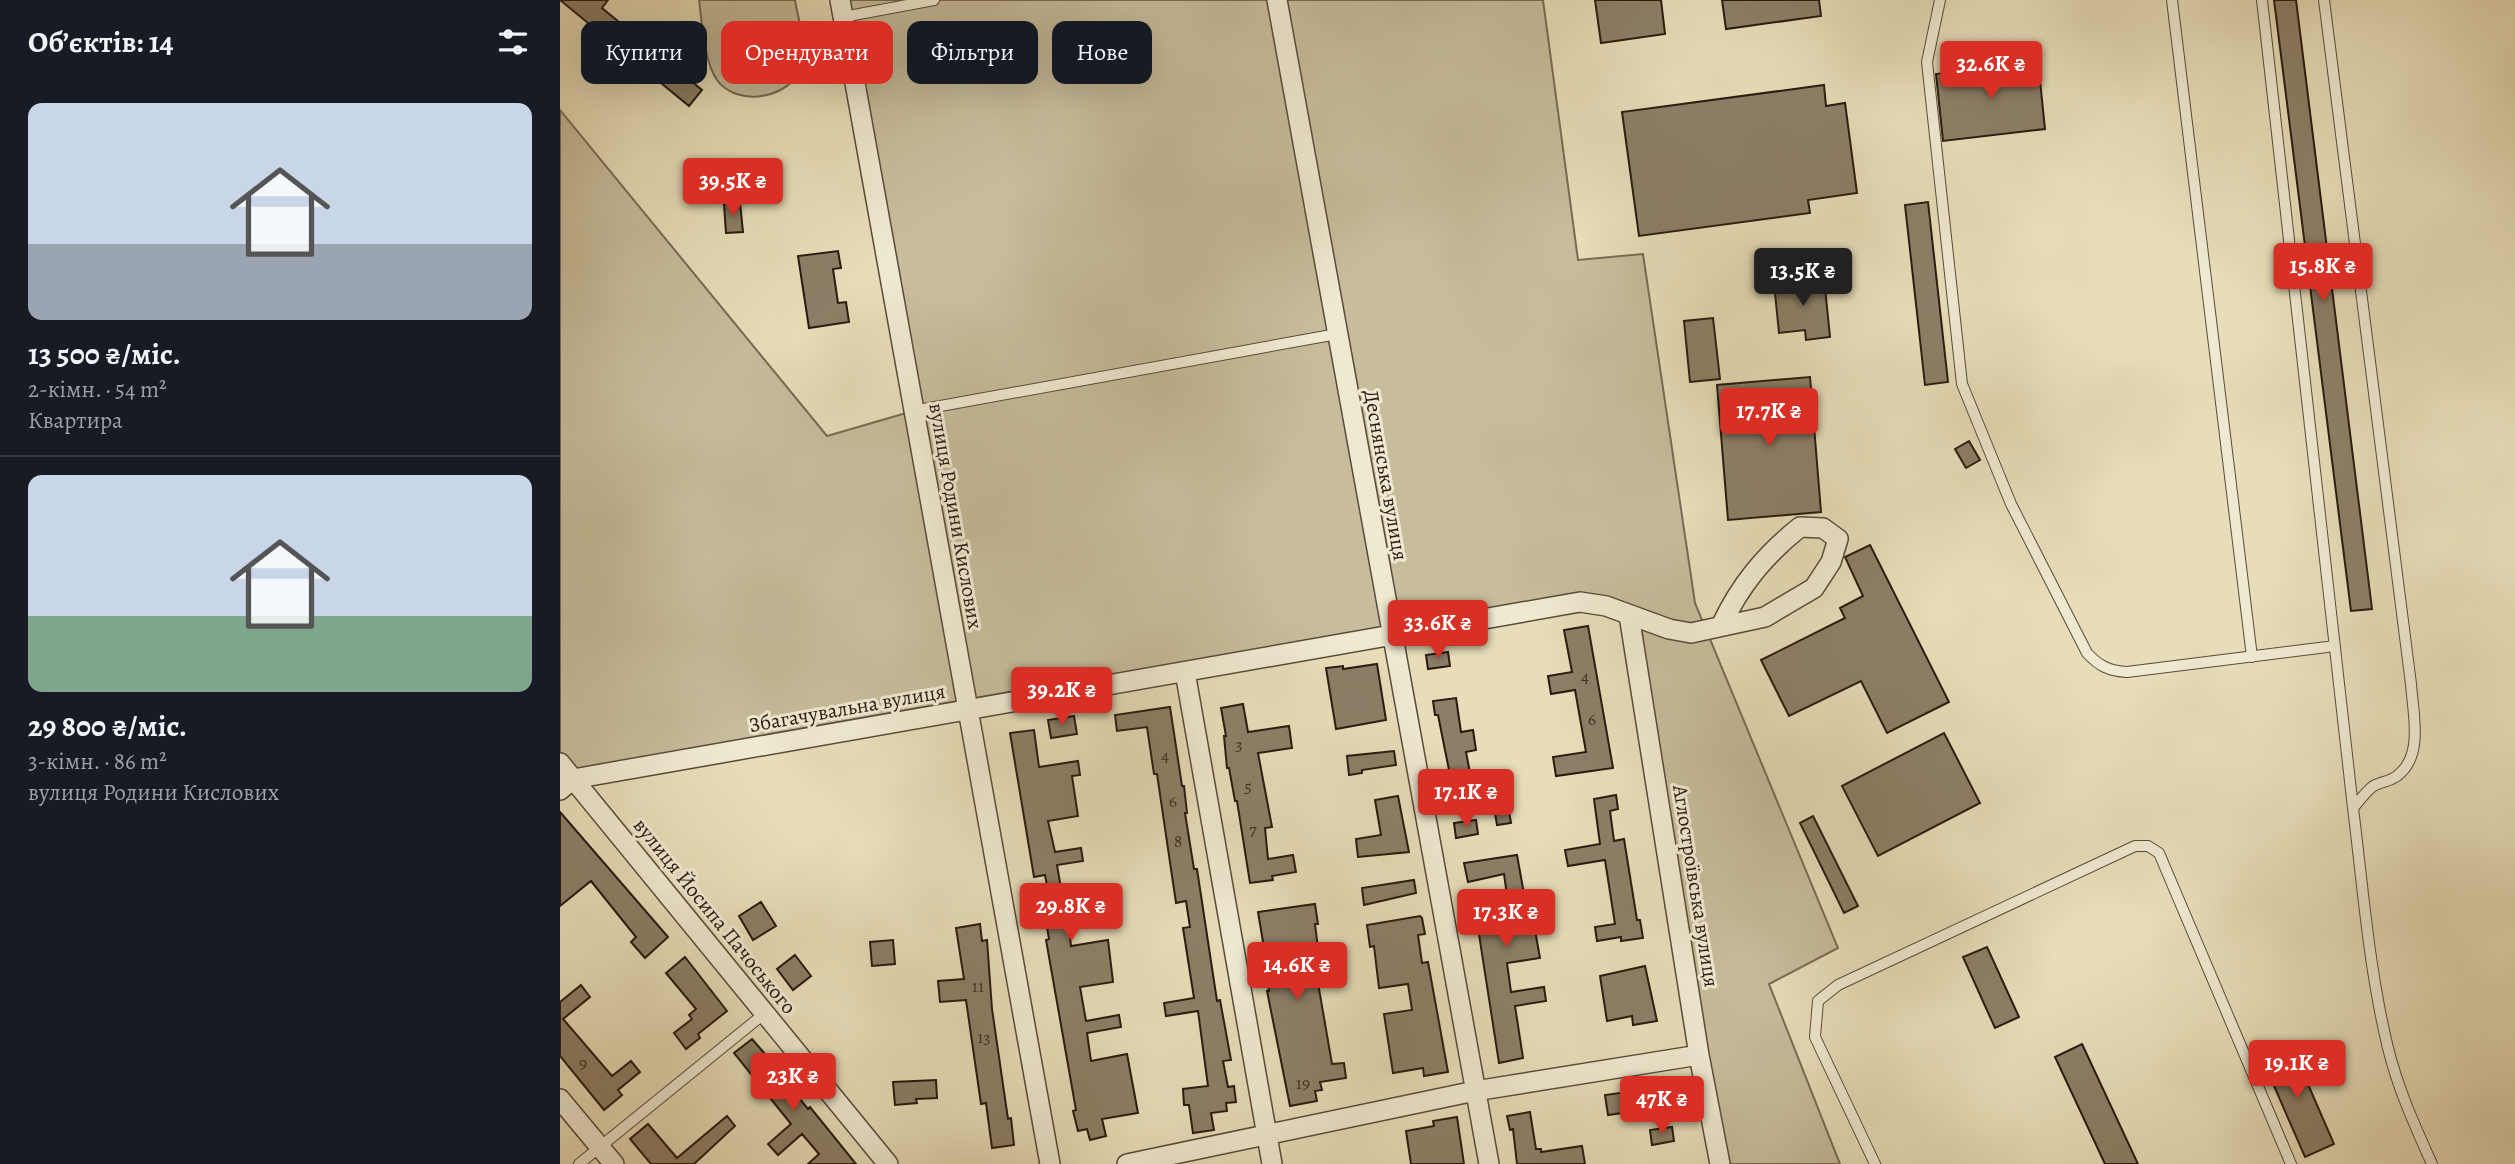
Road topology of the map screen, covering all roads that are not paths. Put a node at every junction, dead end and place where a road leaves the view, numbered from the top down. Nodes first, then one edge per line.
1 (934, 0) edge
2 (1277, 0) edge
3 (1940, 0) edge
4 (2172, 0) edge
5 (2262, 0) edge
6 (2324, 0) edge
7 (842, 9) edge
8 (1337, 334) junction
9 (913, 411) junction
10 (1629, 615) junction
11 (1721, 626) junction
12 (1392, 636) junction
13 (2335, 646) junction
14 (2252, 657) junction
15 (1185, 672) junction
16 (968, 710) junction
17 (560, 763) edge
18 (567, 784) edge
19 (2353, 808) junction
20 (765, 1013) junction
21 (1699, 1055) junction
22 (1475, 1091) junction
23 (560, 1099) edge
24 (1267, 1135) junction
25 (599, 1147) junction
26 (579, 1164) edge
27 (614, 1164) edge
28 (888, 1164) edge
29 (1050, 1164) edge
30 (1127, 1164) edge
31 (1272, 1164) edge
32 (1489, 1164) edge
33 (1720, 1164) edge
34 (1875, 1164) edge
35 (2291, 1164) edge
36 (2432, 1164) edge

1 - 7 lane
2 - 8 street, Деснянська вулиця
3 - 14 lane
4 - 14 lane
5 - 13 lane
6 - 19 lane
7 - 9 street, вулиця Родини Кислових
8 - 9 lane
8 - 12 street, Деснянська вулиця
9 - 16 street, вулиця Родини Кислових
10 - 11 street, Збагачувальна вулиця
10 - 12 street, Збагачувальна вулиця
10 - 21 street, Аглостроївська вулиця
11 - 11 street, Збагачувальна вулиця
12 - 15 street, Збагачувальна вулиця
12 - 22 street, Деснянська вулиця
13 - 14 lane
13 - 19 lane
15 - 16 street, Збагачувальна вулиця
15 - 24 street
16 - 18 street, Збагачувальна вулиця
16 - 29 street, вулиця Родини Кислових
17 - 18 street, вулиця Йосипа Пачоського
18 - 20 street, вулиця Йосипа Пачоського
19 - 36 lane
20 - 25 lane
20 - 28 street, вулиця Йосипа Пачоського
21 - 22 street
21 - 33 street, Аглостроївська вулиця
22 - 24 street
22 - 32 street, Деснянська вулиця
23 - 25 street
24 - 30 street
24 - 31 street
25 - 26 lane
25 - 27 street
34 - 35 lane

